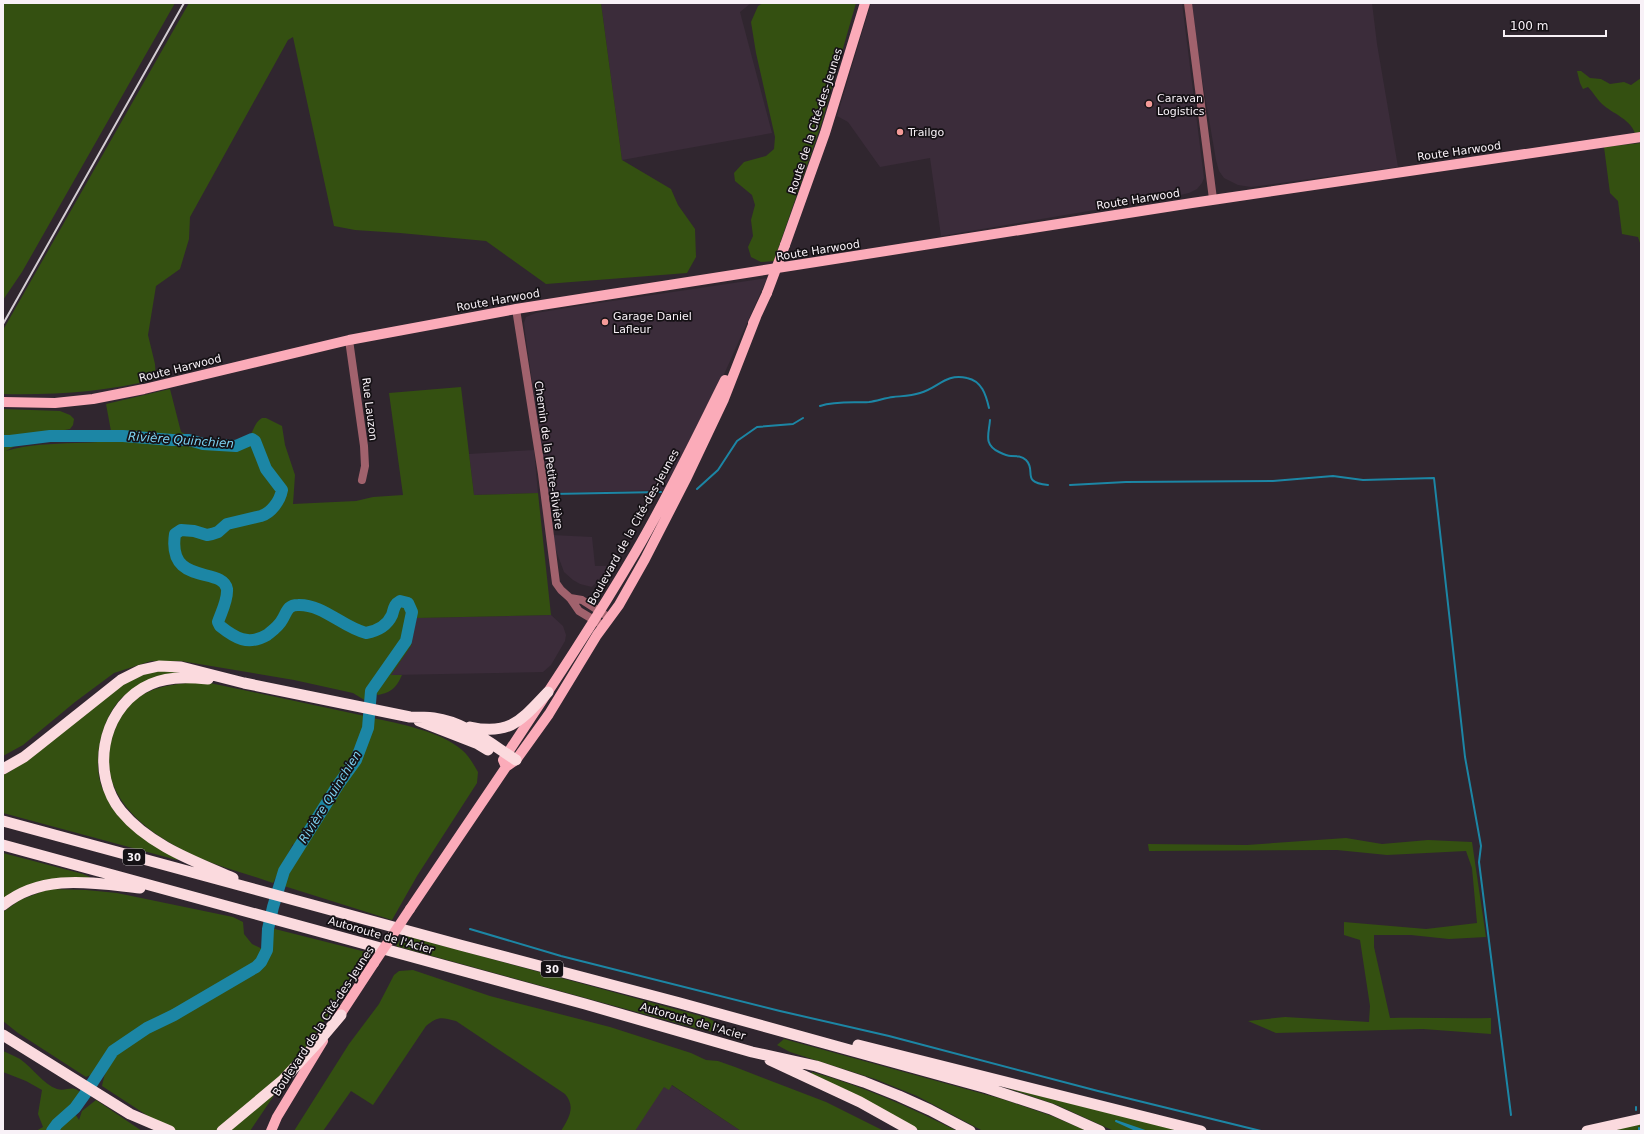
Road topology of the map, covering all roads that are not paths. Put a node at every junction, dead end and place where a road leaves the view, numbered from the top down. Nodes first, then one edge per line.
1 (865, 3) edge
2 (1188, 3) edge
3 (1641, 137) edge
4 (1213, 199) junction
5 (785, 246) joint
6 (516, 309) junction
7 (756, 318) junction
8 (350, 340) junction
9 (3, 402) edge
10 (362, 480) dead end
11 (597, 616) junction
12 (607, 622) junction
13 (244, 683) junction
14 (548, 692) junction
15 (410, 717) junction
16 (456, 724) junction
17 (505, 760) junction
18 (516, 760) joint
19 (3, 769) edge
20 (3, 821) edge
21 (3, 845) edge
22 (170, 890) junction
23 (268, 893) junction
24 (3, 905) edge
25 (680, 1003) junction
26 (341, 1015) junction
27 (3, 1028) edge
28 (3, 1035) edge
29 (24, 1047) junction
30 (752, 1052) junction
31 (1641, 1120) edge
32 (170, 1131) edge
33 (222, 1131) edge
34 (271, 1131) edge
35 (912, 1131) edge
36 (970, 1131) edge
37 (1100, 1131) edge
38 (1201, 1131) edge
39 (1587, 1131) edge

1 - 5 main road, Route de la Cité-des-Jeunes
2 - 4 street
3 - 4 main road, Route Harwood
4 - 6 main road, Route Harwood
5 - 7 main road, Boulevard de la Cité-des-Jeunes, bridge
6 - 8 main road, Route Harwood
6 - 11 street, Chemin de la Petite-Rivière
7 - 11 main road, Boulevard de la Cité-des-Jeunes
7 - 12 main road, Boulevard de la Cité-des-Jeunes
8 - 9 main road, Route Harwood
8 - 10 street, Rue Lauzon
11 - 12 street, Chemin de la Petite-Rivière
11 - 14 main road, Boulevard de la Cité-des-Jeunes
12 - 18 main road, Boulevard de la Cité-des-Jeunes
13 - 15 highway
13 - 19 highway
13 - 23 highway
14 - 16 highway
14 - 17 main road, Boulevard de la Cité-des-Jeunes
15 - 16 highway
15 - 17 highway
16 - 17 highway
17 - 18 highway
17 - 26 main road, Boulevard de la Cité-des-Jeunes, bridge
20 - 23 highway, Autoroute de l'Acier / 30
21 - 22 highway, Autoroute de l'Acier / 30
22 - 24 highway
22 - 30 highway, Autoroute de l'Acier / 30
23 - 25 highway, Autoroute de l'Acier / 30
25 - 37 highway
25 - 38 highway
26 - 33 highway
26 - 34 main road, Boulevard de la Cité-des-Jeunes
27 - 29 highway
28 - 29 highway
29 - 32 highway
30 - 35 highway
30 - 36 highway
31 - 39 highway

